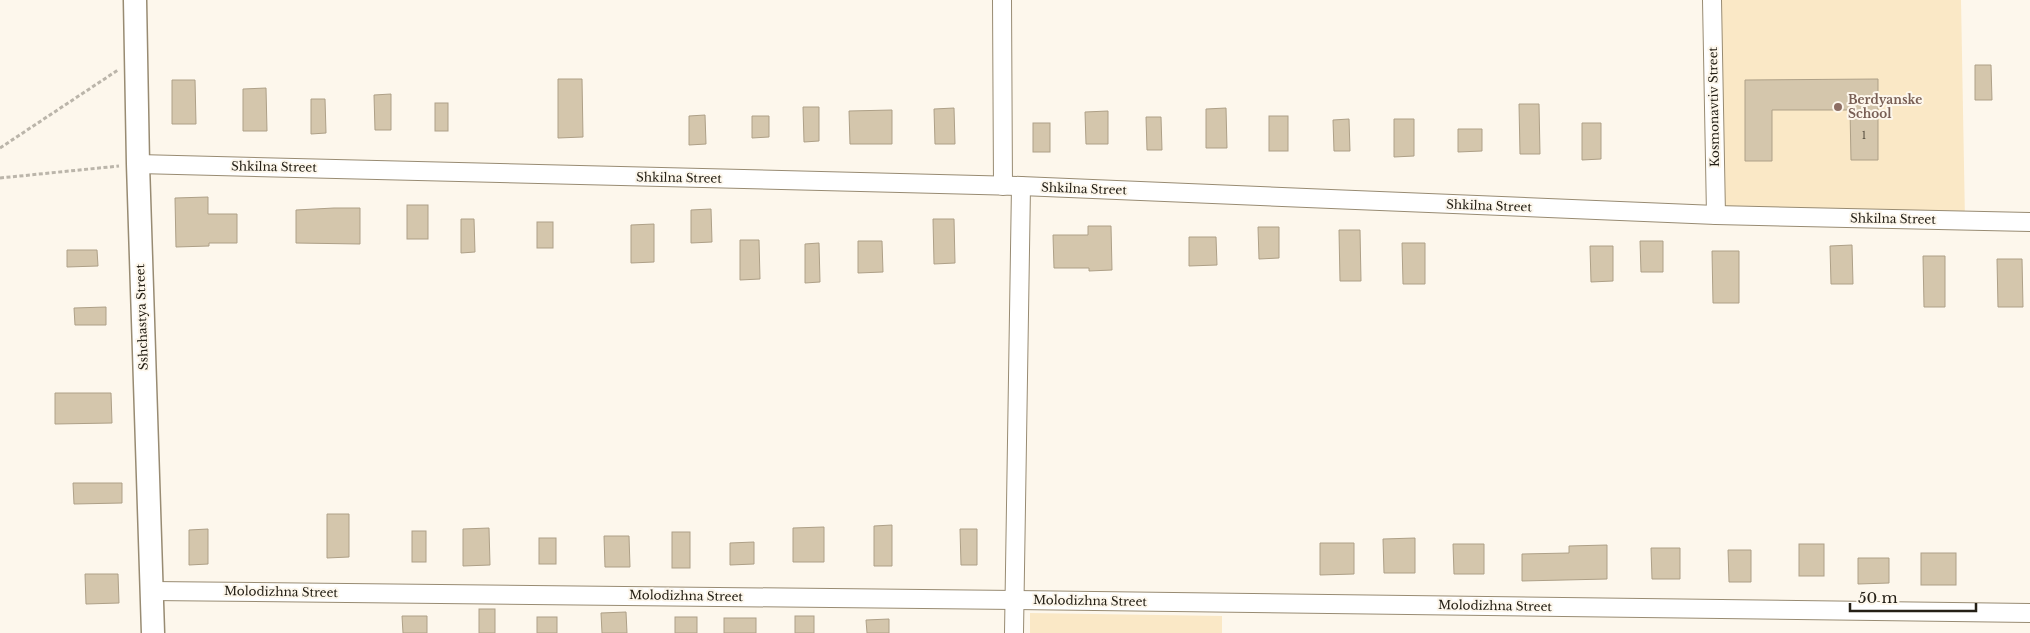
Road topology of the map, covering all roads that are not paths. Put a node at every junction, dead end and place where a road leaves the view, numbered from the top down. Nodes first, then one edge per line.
1 (134, 0) edge
2 (1002, 0) edge
3 (1712, 0) edge
4 (138, 164) junction
5 (1003, 186) junction
6 (1021, 186) junction
7 (1716, 215) junction
8 (2030, 222) edge
9 (151, 591) junction
10 (1015, 600) junction
11 (2030, 613) edge
12 (153, 633) edge
13 (1014, 633) edge

1 - 4 street, Sshchastya Street
2 - 5 street
3 - 7 street, Kosmonavtiv Street
4 - 5 street, Shkilna Street
4 - 9 street, Sshchastya Street
5 - 6 street, Shkilna Street
6 - 7 street, Shkilna Street
6 - 10 street
7 - 8 street, Shkilna Street
9 - 10 street, Molodizhna Street
9 - 12 street, Sshchastya Street
10 - 11 street, Molodizhna Street
10 - 13 street

